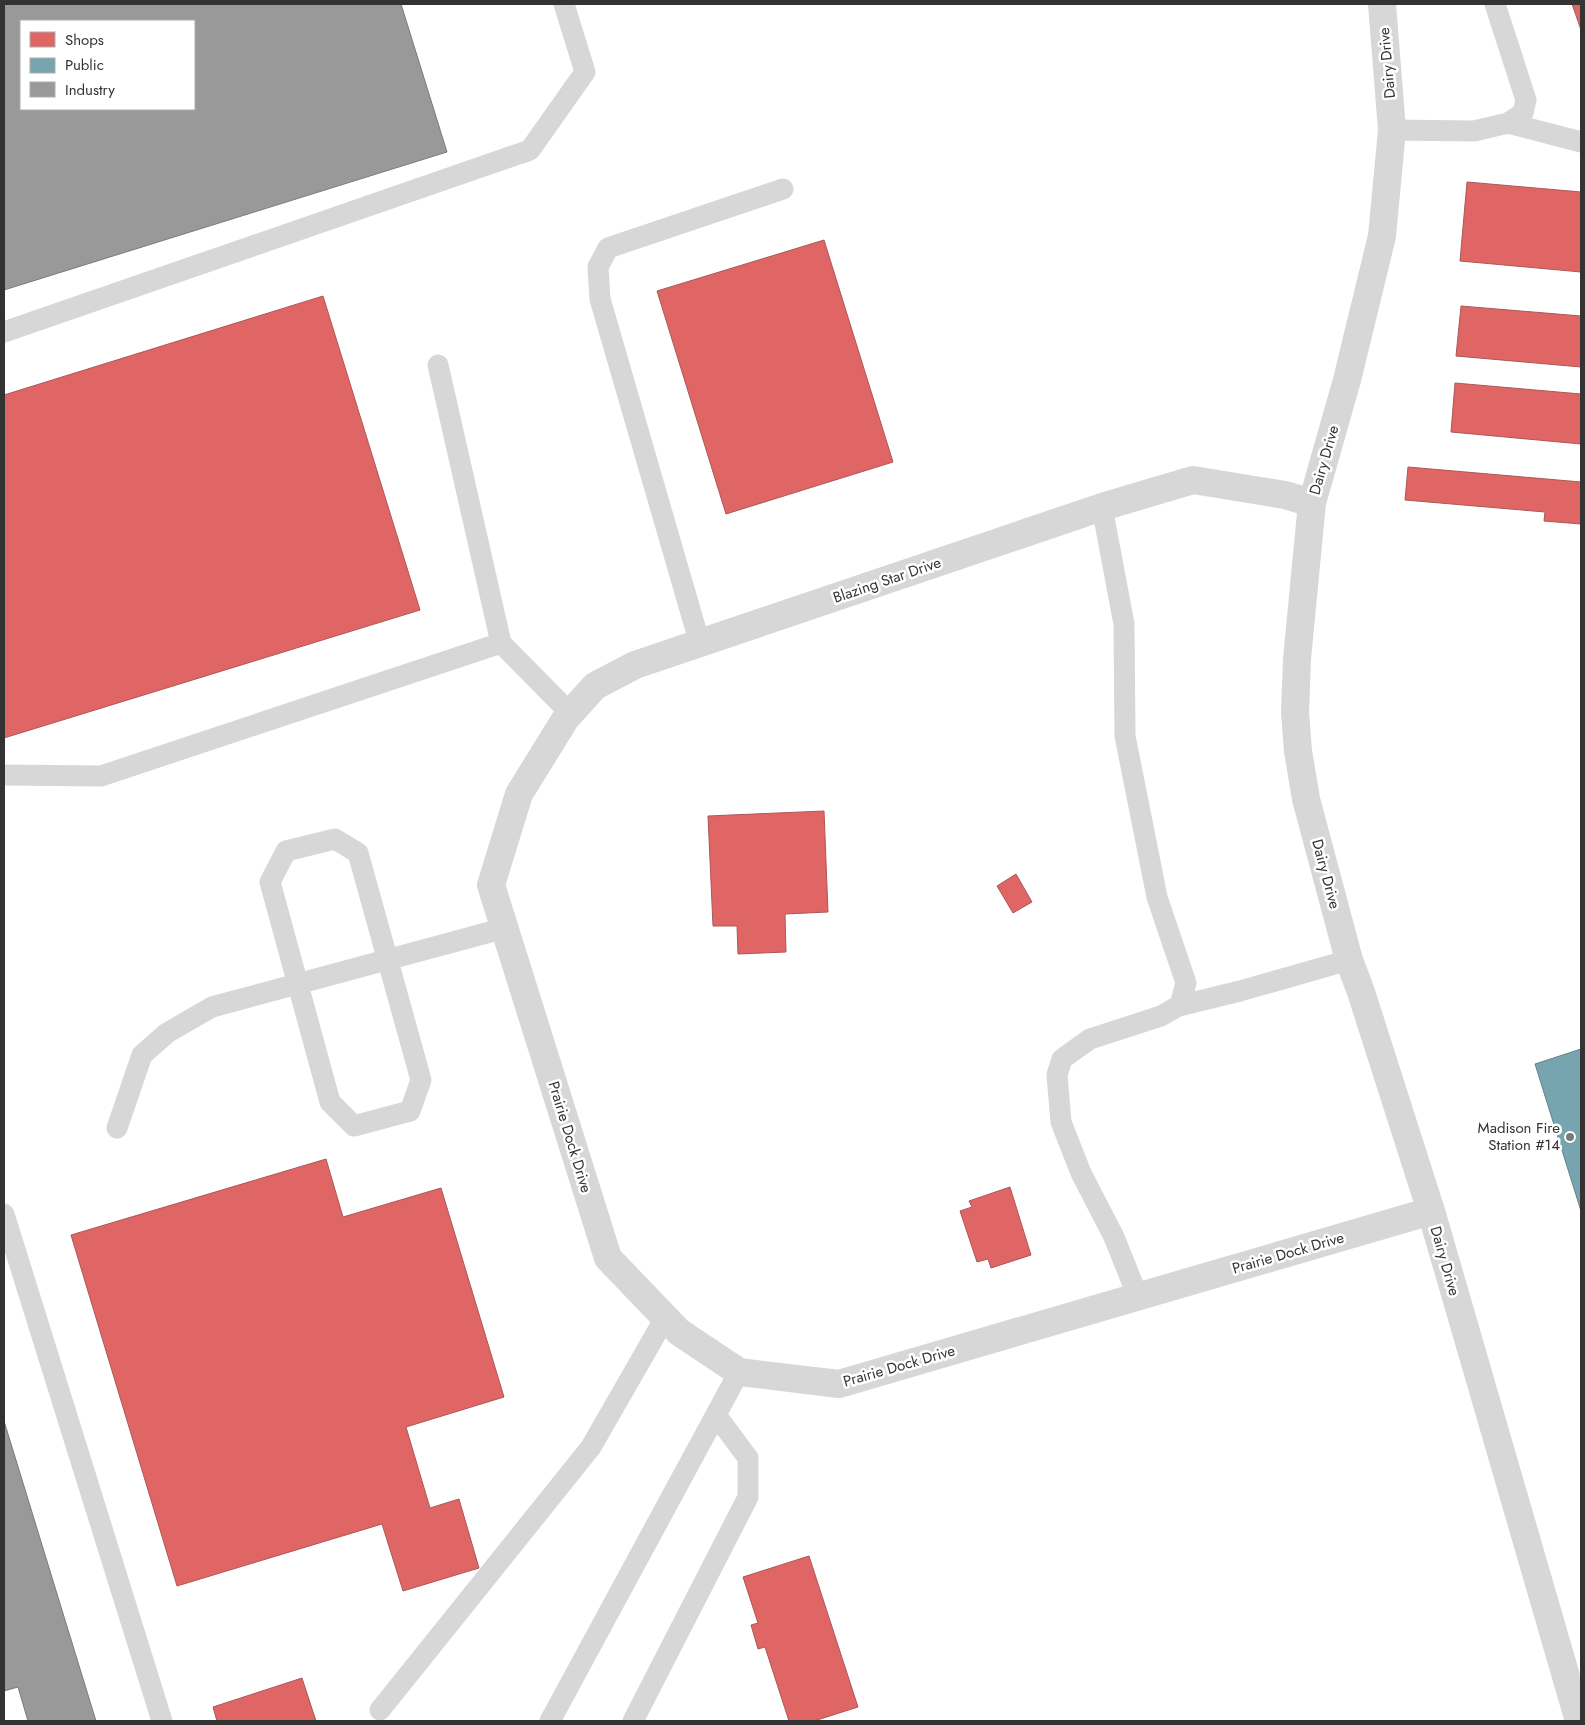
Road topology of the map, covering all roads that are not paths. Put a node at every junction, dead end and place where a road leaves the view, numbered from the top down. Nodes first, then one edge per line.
1 (564, 4) edge
2 (1382, 4) edge
3 (1495, 4) edge
4 (1508, 123) junction
5 (1392, 130) junction
6 (1581, 142) edge
7 (784, 189) dead end
8 (4, 332) edge
9 (438, 366) dead end
10 (1312, 503) junction
11 (1102, 507) junction
12 (500, 643) junction
13 (700, 644) junction
14 (570, 713) junction
15 (4, 775) edge
16 (519, 794) joint
17 (505, 928) junction
18 (388, 960) junction
19 (1349, 960) junction
20 (298, 983) junction
21 (1179, 1006) junction
22 (117, 1128) dead end
23 (1431, 1210) junction
24 (4, 1214) edge
25 (1138, 1297) junction
26 (665, 1318) junction
27 (739, 1372) junction
28 (716, 1414) junction
29 (380, 1710) dead end
30 (162, 1721) edge
31 (550, 1721) edge
32 (633, 1721) edge
33 (1579, 1721) edge

1 - 8 lane
2 - 5 street, Dairy Drive
3 - 4 lane
4 - 5 lane
4 - 6 lane
5 - 10 street, Dairy Drive
7 - 13 lane
9 - 12 lane
10 - 11 street, Blazing Star Drive
10 - 19 street, Dairy Drive
11 - 13 street, Blazing Star Drive
11 - 21 lane
12 - 14 lane
12 - 15 lane
13 - 14 street, Blazing Star Drive
14 - 16 street, Blazing Star Drive
16 - 17 street, Prairie Dock Drive
17 - 18 lane
17 - 26 street, Prairie Dock Drive
18 - 20 lane
18 - 20 lane
18 - 20 lane
19 - 21 lane
19 - 23 street, Dairy Drive
20 - 22 lane
21 - 25 lane
23 - 25 street, Prairie Dock Drive
23 - 33 street, Dairy Drive
24 - 30 lane
25 - 27 street, Prairie Dock Drive
26 - 27 street, Prairie Dock Drive
26 - 29 lane
27 - 28 lane
28 - 31 lane
28 - 32 lane

